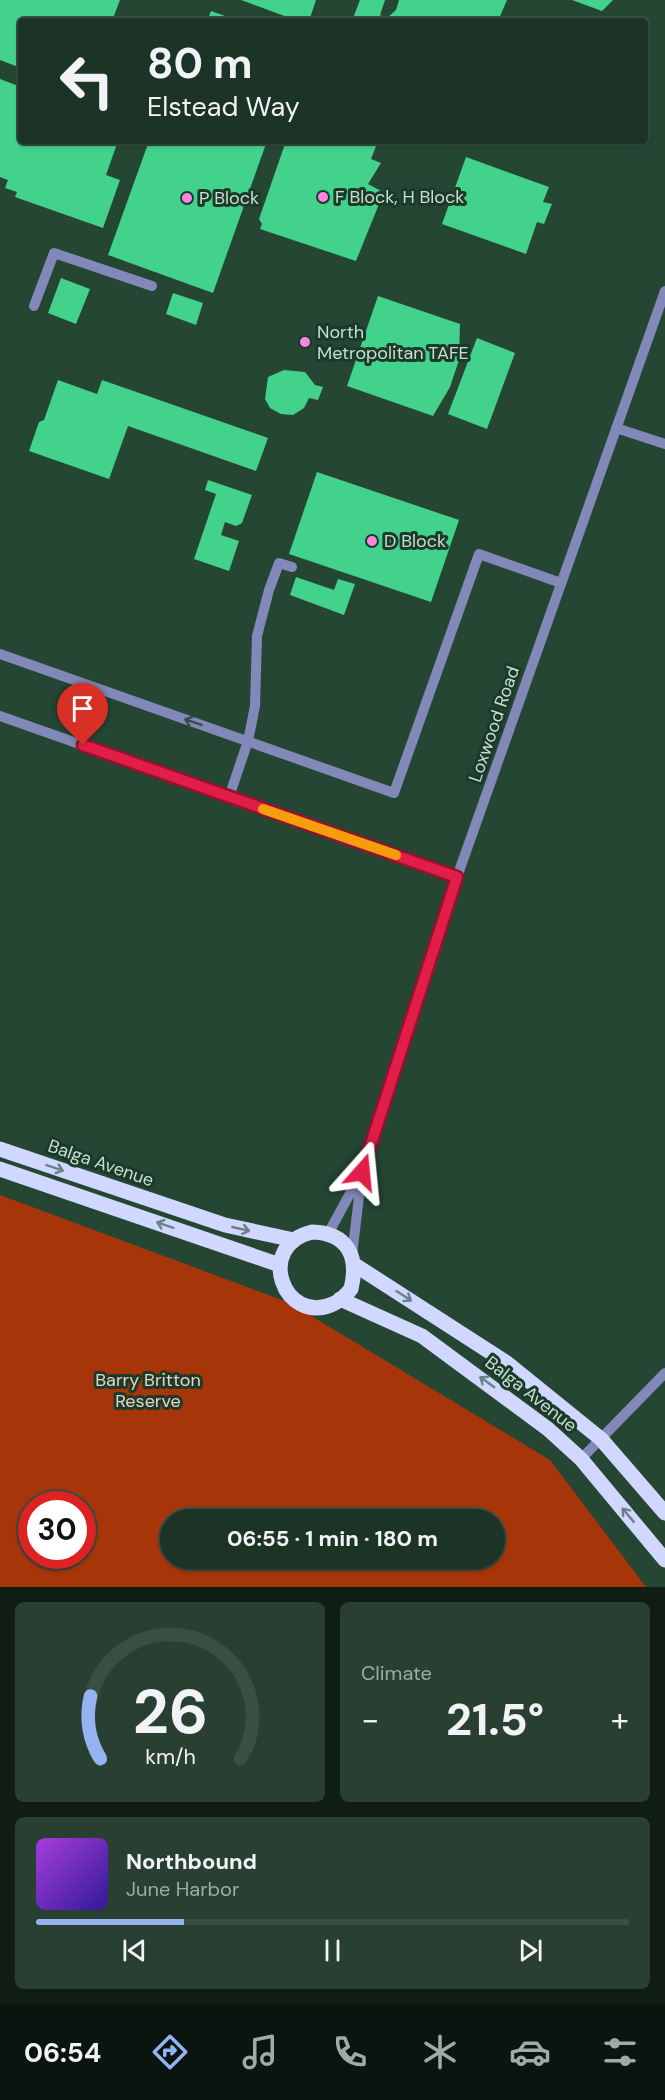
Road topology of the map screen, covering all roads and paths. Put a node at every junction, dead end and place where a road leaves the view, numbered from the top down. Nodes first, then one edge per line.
1 (152, 286) dead end
2 (665, 291) edge
3 (34, 306) dead end
4 (616, 428) junction
5 (665, 444) edge
6 (292, 567) dead end
7 (561, 583) junction
8 (0, 654) edge
9 (0, 716) edge
10 (248, 741) junction
11 (229, 797) junction
12 (457, 877) junction
13 (0, 1149) edge
14 (0, 1169) edge
15 (362, 1172) junction
16 (328, 1234) junction
17 (294, 1240) junction
18 (353, 1260) junction
19 (280, 1264) junction
20 (340, 1299) junction
21 (665, 1373) edge
22 (601, 1439) junction
23 (581, 1459) junction
24 (665, 1513) edge
25 (665, 1560) edge

1 - 3 street
2 - 4 street, Loxwood Road
4 - 5 street
4 - 7 street, Loxwood Road
6 - 10 street
7 - 10 street
7 - 12 street, Loxwood Road
10 -> 8 street
9 - 11 street
10 - 11 street
11 - 12 street
12 - 15 street, Loxwood Road
13 -> 17 main road, Balga Avenue
19 -> 14 main road
15 - 16 street, Loxwood Road
15 - 18 street, Loxwood Road
16 - 17 main road
16 - 18 main road
17 - 19 main road
18 - 20 main road
18 -> 22 main road, Balga Avenue
19 - 20 main road
23 -> 20 main road, Balga Avenue
21 - 22 street
22 - 23 street
22 - 24 main road, Balga Avenue
25 -> 23 main road, Balga Avenue

